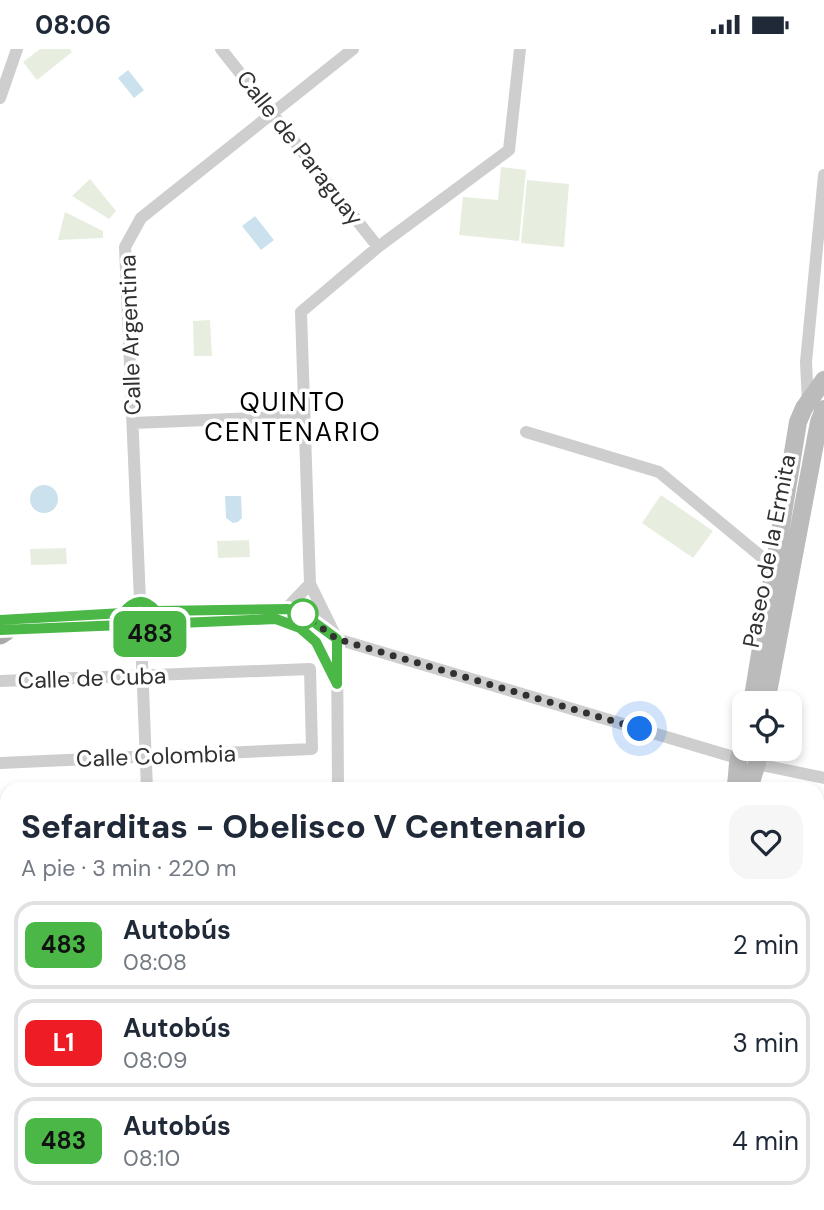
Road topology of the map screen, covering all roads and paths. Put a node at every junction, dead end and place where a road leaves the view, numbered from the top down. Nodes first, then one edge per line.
1 (17, 49) edge
2 (221, 49) edge
3 (353, 49) edge
4 (520, 49) edge
5 (0, 98) edge
6 (273, 113) junction
7 (824, 175) edge
8 (378, 247) junction
9 (806, 362) junction
10 (824, 373) edge
11 (824, 380) edge
12 (816, 406) edge
13 (303, 416) junction
14 (133, 423) junction
15 (526, 432) dead end
16 (775, 568) junction
17 (310, 584) junction
18 (140, 601) junction
19 (288, 609) junction
20 (156, 618) junction
21 (123, 619) junction
22 (271, 619) junction
23 (2, 628) edge
24 (141, 637) junction
25 (337, 639) junction
26 (316, 642) junction
27 (141, 677) junction
28 (0, 681) edge
29 (337, 684) junction
30 (754, 691) edge
31 (767, 691) edge
32 (312, 749) joint
33 (732, 751) edge
34 (145, 757) junction
35 (745, 761) edge
36 (748, 761) edge
37 (765, 761) edge
38 (0, 763) edge
39 (824, 778) edge
40 (147, 782) edge
41 (338, 782) edge
42 (736, 782) edge
43 (749, 782) edge

1 - 5 street
2 - 6 street, Calle de Paraguay
3 - 6 street, Calle Argentina
4 - 8 street
6 - 8 street, Calle de Paraguay
6 - 14 street, Calle Argentina
7 - 9 street
8 - 13 street
9 - 10 street
9 - 12 street
11 - 12 main road, Paseo de la Ermita
12 - 16 main road, Paseo de la Ermita
12 - 31 main road, Paseo de la Ermita
13 - 14 street
13 - 17 street
14 - 18 street, Calle Argentina
15 - 16 street, Paseo de la Ermita
16 - 30 main road, Paseo de la Ermita
17 - 19 street
17 - 25 street
18 - 20 street
18 - 21 street
19 - 20 street
19 - 22 street
19 - 25 street
20 - 22 street
20 - 24 street
21 - 23 street
21 - 24 street
22 - 26 street
24 - 27 street
25 - 26 street
25 - 29 street
25 - 33 street
26 - 29 street
27 - 28 street, Calle de Cuba
27 - 32 street, Calle de Cuba
27 - 34 street
29 - 41 street
32 - 34 street, Calle Colombia
34 - 38 street, Calle Colombia
34 - 40 street
35 - 42 main road
36 - 43 main road
37 - 39 street

